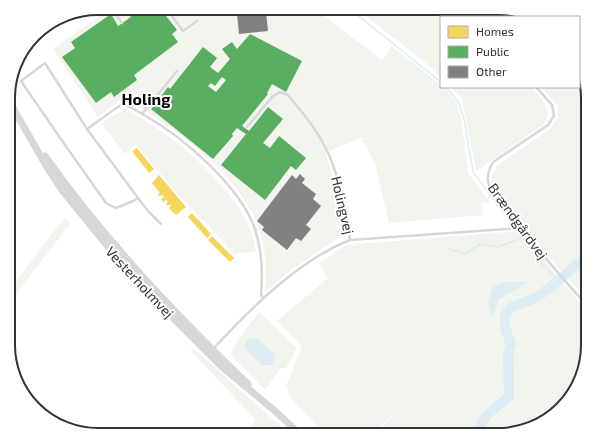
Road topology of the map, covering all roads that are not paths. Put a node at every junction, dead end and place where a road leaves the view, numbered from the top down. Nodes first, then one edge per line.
1 (116, 15) edge
2 (171, 15) edge
3 (197, 21) dead end
4 (122, 23) dead end
5 (177, 71) dead end
6 (537, 88) edge
7 (15, 112) edge
8 (142, 114) junction
9 (246, 127) dead end
10 (87, 129) junction
11 (138, 198) junction
12 (161, 224) dead end
13 (520, 228) junction
14 (350, 240) junction
15 (264, 298) junction
16 (581, 299) edge
17 (211, 352) junction
18 (293, 428) edge

1 - 4 lane
2 - 3 lane
5 - 8 lane
6 - 13 lane, Brændgårdvej
7 - 17 street, Vesterholmvej
8 - 10 lane
8 - 15 lane
9 - 14 lane, Holingvej
10 - 11 lane
10 - 11 lane
11 - 12 lane
13 - 14 lane, Holingvej
13 - 16 lane, Brændgårdvej
14 - 15 lane
15 - 17 lane
17 - 18 street, Vesterholmvej

